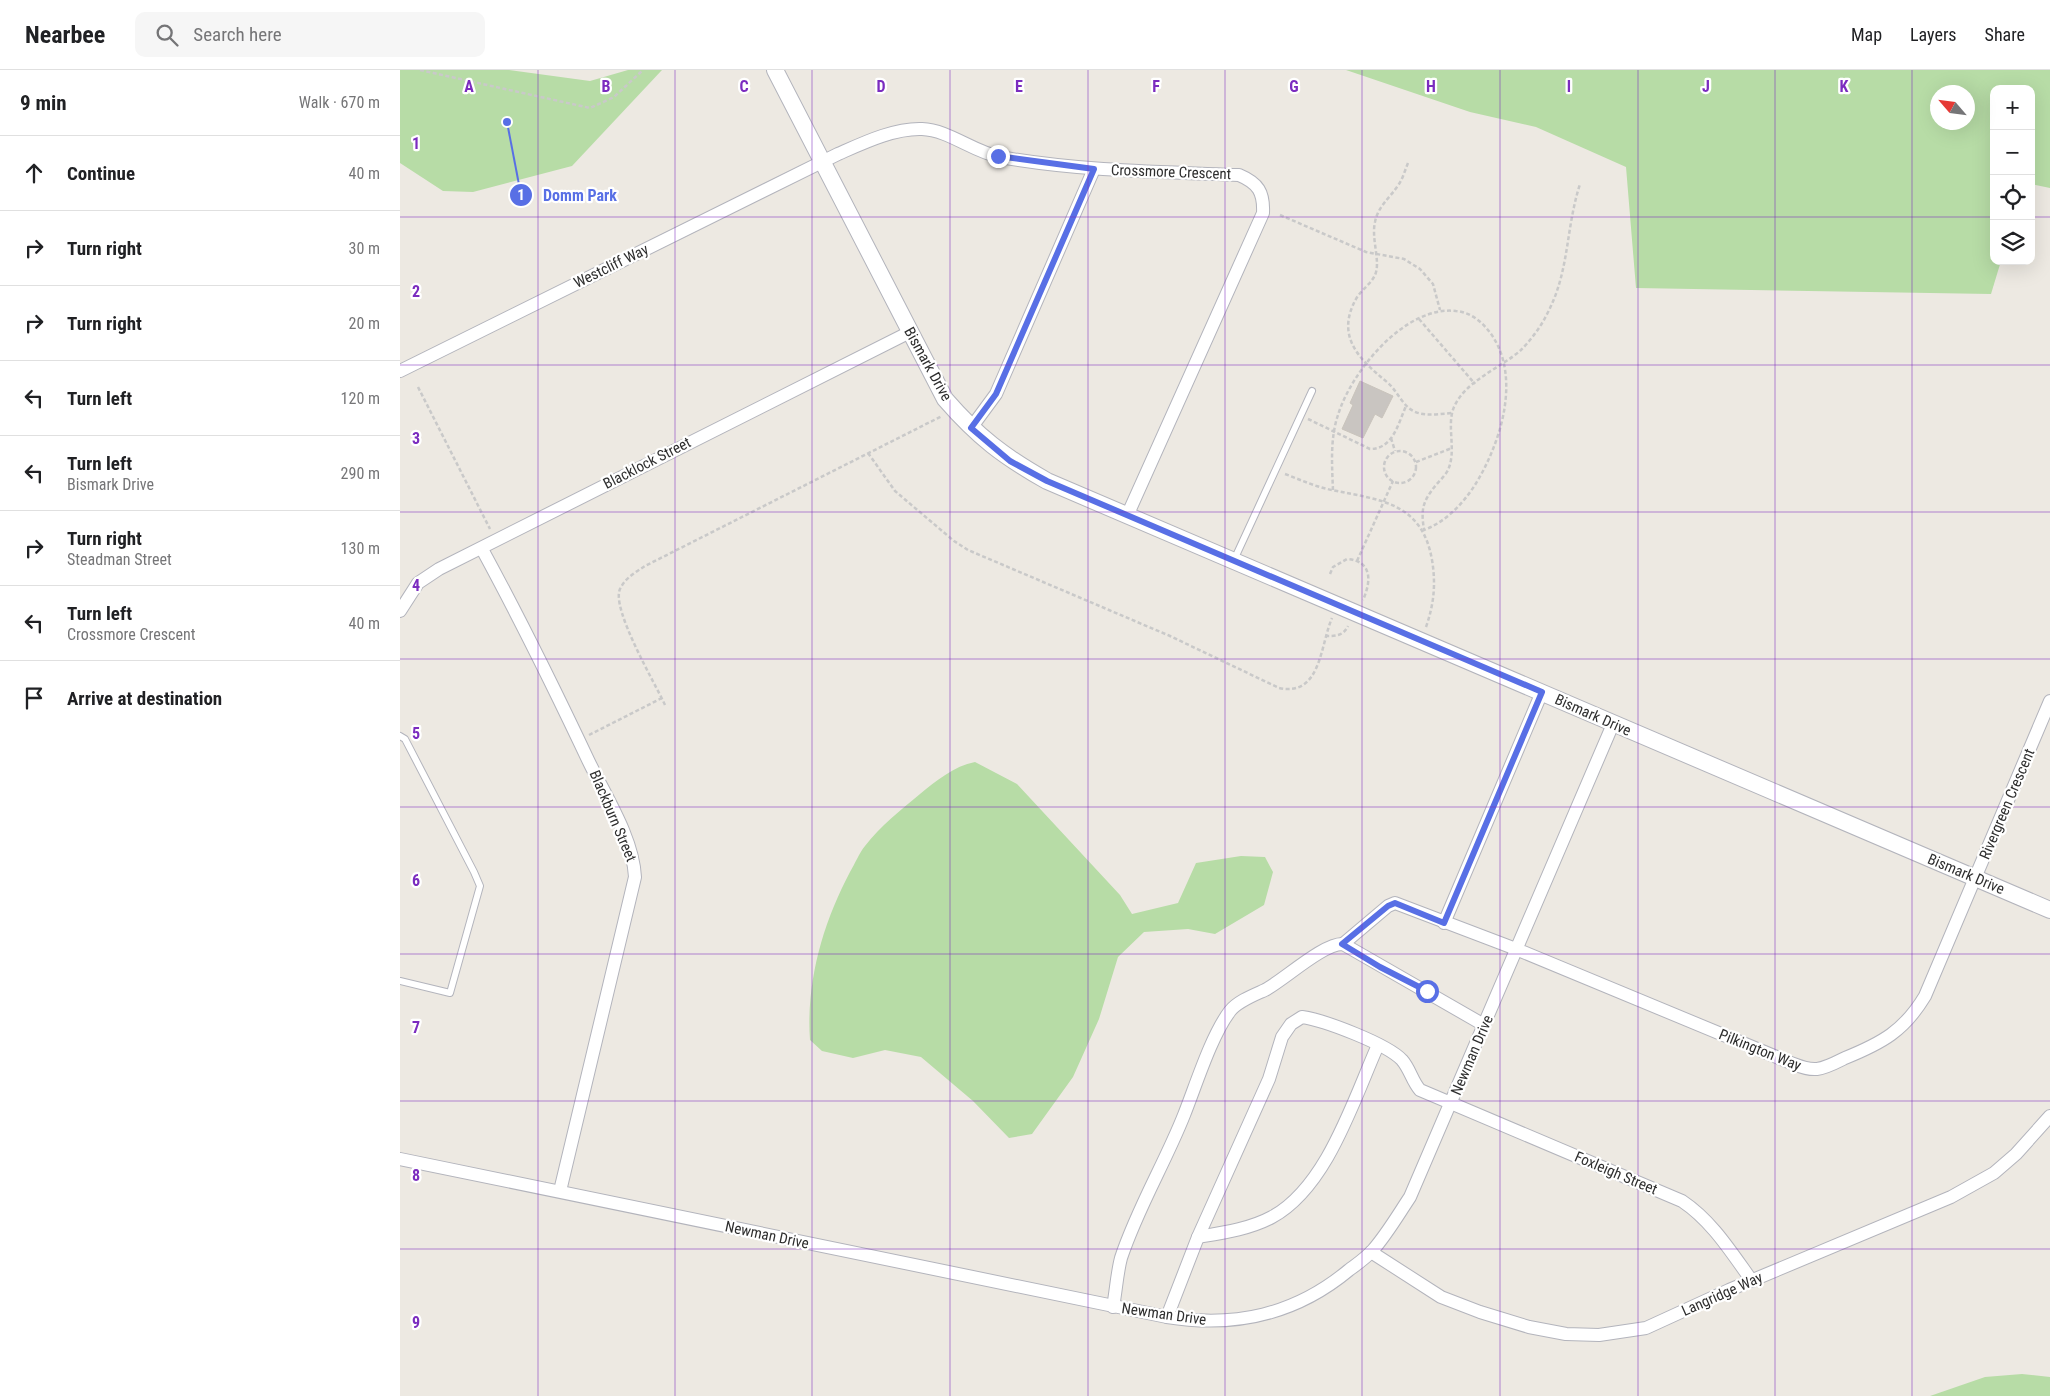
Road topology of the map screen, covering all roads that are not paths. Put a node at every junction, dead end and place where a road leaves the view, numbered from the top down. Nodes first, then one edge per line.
1 (775, 70) edge
2 (822, 162) junction
3 (1094, 169) junction
4 (910, 332) junction
5 (400, 371) edge
6 (1312, 391) dead end
7 (971, 428) junction
8 (1127, 516) junction
9 (482, 549) junction
10 (1234, 561) junction
11 (400, 611) edge
12 (1542, 692) junction
13 (2050, 702) edge
14 (1612, 724) junction
15 (400, 736) edge
16 (1975, 878) junction
17 (2050, 910) edge
18 (1444, 923) junction
19 (1342, 944) junction
20 (1516, 950) junction
21 (400, 981) edge
22 (1484, 1025) junction
23 (1378, 1045) junction
24 (1451, 1104) junction
25 (2050, 1116) edge
26 (400, 1159) edge
27 (560, 1191) junction
28 (1198, 1237) junction
29 (1371, 1252) junction
30 (1752, 1281) junction
31 (1113, 1306) junction
32 (1167, 1317) junction

1 - 2 street, Bismark Drive
2 - 3 street, Crossmore Crescent
2 - 4 street, Bismark Drive
2 - 5 street, Westcliff Way
3 - 7 street
3 - 8 street, Crossmore Crescent
4 - 7 street, Bismark Drive
4 - 9 street, Blacklock Street
6 - 10 lane
7 - 8 street, Bismark Drive
8 - 10 street, Bismark Drive
9 - 11 street, Blacklock Street
9 - 27 street, Blackburn Street
10 - 12 street, Bismark Drive
12 - 14 street, Bismark Drive
12 - 18 street
13 - 16 street, Rivergreen Crescent
14 - 16 street, Bismark Drive
14 - 20 street, Newman Drive
15 - 21 lane
16 - 17 street, Bismark Drive
16 - 20 street, Pilkington Way
18 - 19 street, Pilkington Way
18 - 20 street, Pilkington Way
19 - 22 street
19 - 31 street
20 - 22 street, Newman Drive
22 - 24 street, Newman Drive
23 - 24 street, Foxleigh Street
23 - 28 street
23 - 28 street, Foxleigh Street
24 - 29 street, Newman Drive
24 - 30 street, Foxleigh Street
25 - 30 street, Langridge Way
26 - 27 street, Newman Drive
27 - 31 street, Newman Drive
28 - 32 street, Foxleigh Street
29 - 30 street, Langridge Way
29 - 32 street, Newman Drive
31 - 32 street, Newman Drive

